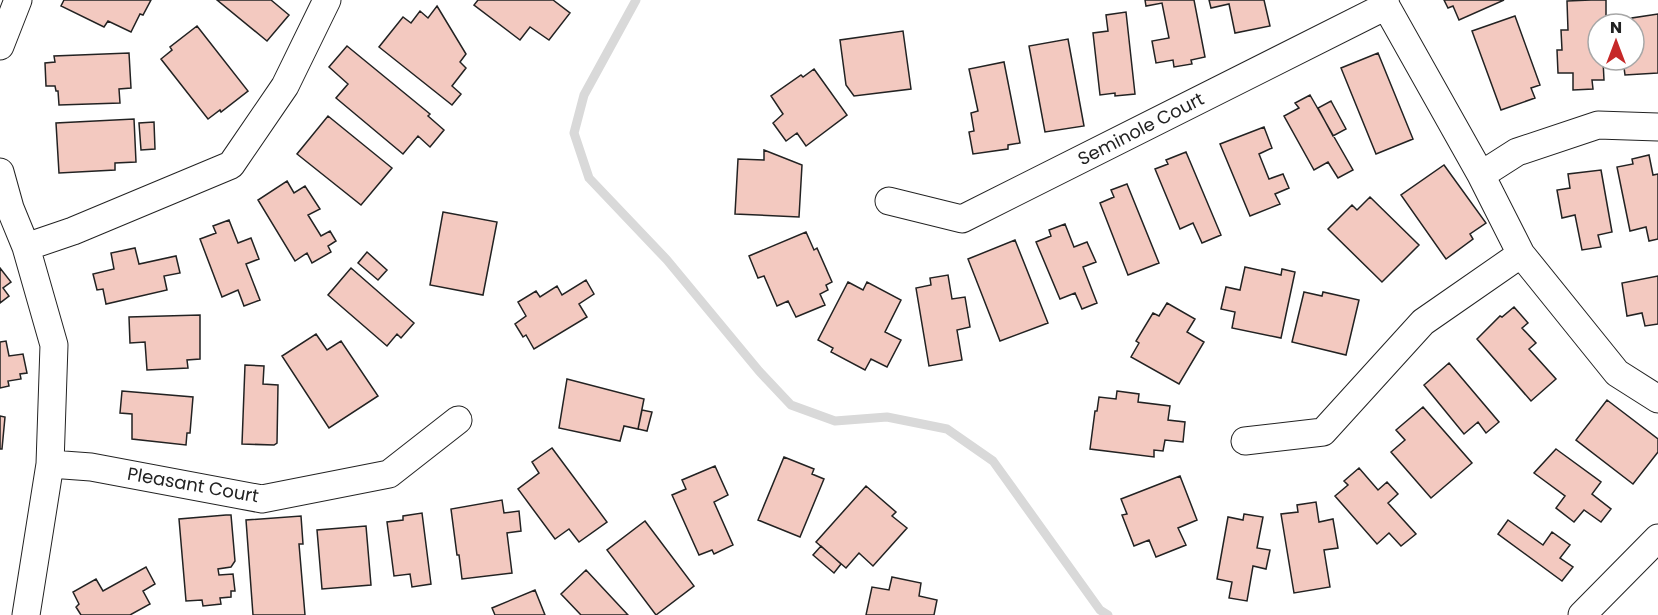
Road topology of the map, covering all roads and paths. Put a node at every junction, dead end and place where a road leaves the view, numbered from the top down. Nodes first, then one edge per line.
1 (18, 0) edge
2 (327, 0) edge
3 (1386, 3) edge
4 (0, 46) edge
5 (1658, 126) edge
6 (0, 172) edge
7 (1481, 175) junction
8 (889, 201) dead end
9 (5, 210) edge
10 (26, 247) junction
11 (1521, 254) junction
12 (1658, 399) edge
13 (458, 420) dead end
14 (1245, 441) dead end
15 (50, 464) junction
16 (1658, 538) edge
17 (26, 615) edge
18 (1582, 615) edge

1 - 4 street
2 - 10 street
3 - 7 street
3 - 8 street, Seminole Court
5 - 7 street
6 - 9 street
7 - 11 street
9 - 10 street
10 - 15 street
11 - 12 street
11 - 14 street
13 - 15 street, Pleasant Court
15 - 17 street
16 - 18 street

